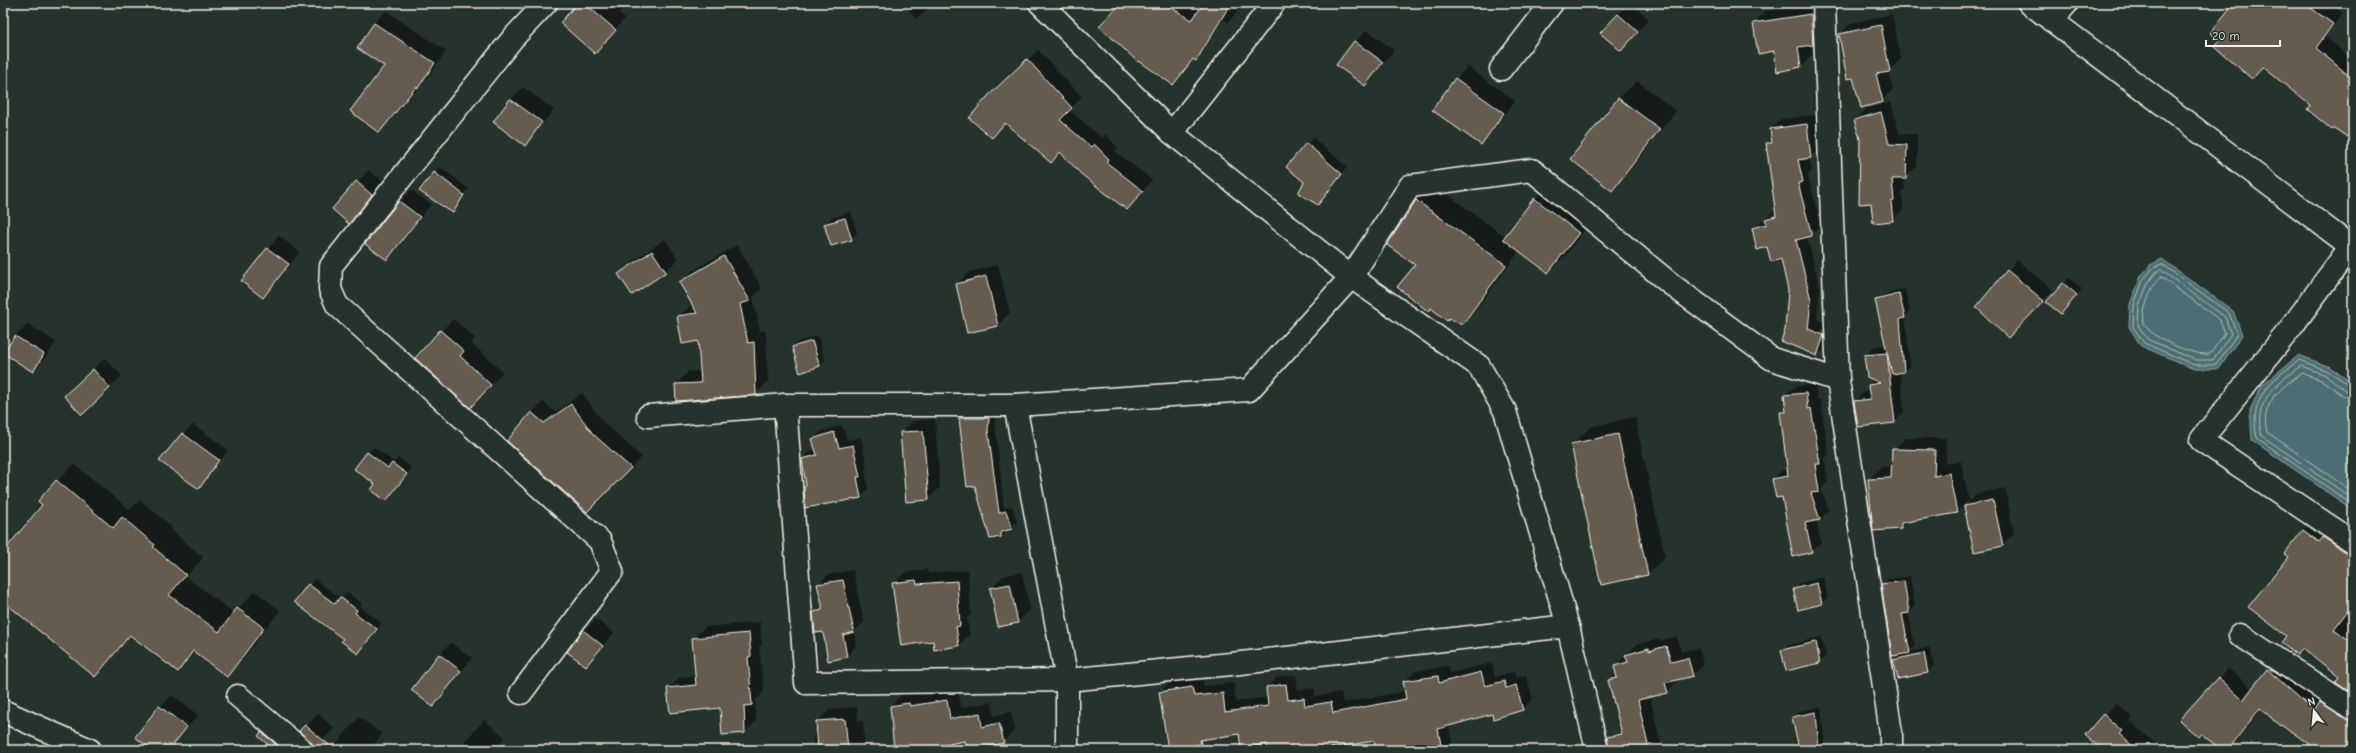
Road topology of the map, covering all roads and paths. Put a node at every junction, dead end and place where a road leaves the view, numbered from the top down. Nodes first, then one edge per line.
1 (546, 3) edge
2 (1040, 3) edge
3 (1274, 3) edge
4 (1552, 3) edge
5 (1824, 3) edge
6 (2029, 3) edge
7 (2067, 3) edge
8 (2052, 21) junction
9 (1500, 69) dead end
10 (1172, 133) junction
11 (2352, 247) edge
12 (1351, 277) junction
13 (1838, 380) junction
14 (1015, 404) junction
15 (785, 405) junction
16 (648, 416) dead end
17 (2353, 542) edge
18 (1568, 626) junction
19 (2240, 635) dead end
20 (1067, 680) junction
21 (521, 693) dead end
22 (238, 696) dead end
23 (2353, 709) edge
24 (3, 711) edge
25 (90, 750) edge
26 (302, 750) edge
27 (1067, 750) edge
28 (1597, 750) edge
29 (1891, 750) edge

1 - 21 street
2 - 10 street
3 - 10 street
4 - 9 street
5 - 13 street
6 - 8 street
7 - 8 street
8 - 11 street
10 - 12 street
11 - 17 street
12 - 13 street
12 - 14 street
12 - 18 street
13 - 29 street
14 - 15 street
14 - 20 street
15 - 16 street
15 - 20 street
18 - 20 street
18 - 28 street
19 - 23 street
20 - 27 street
22 - 26 street
24 - 25 street

